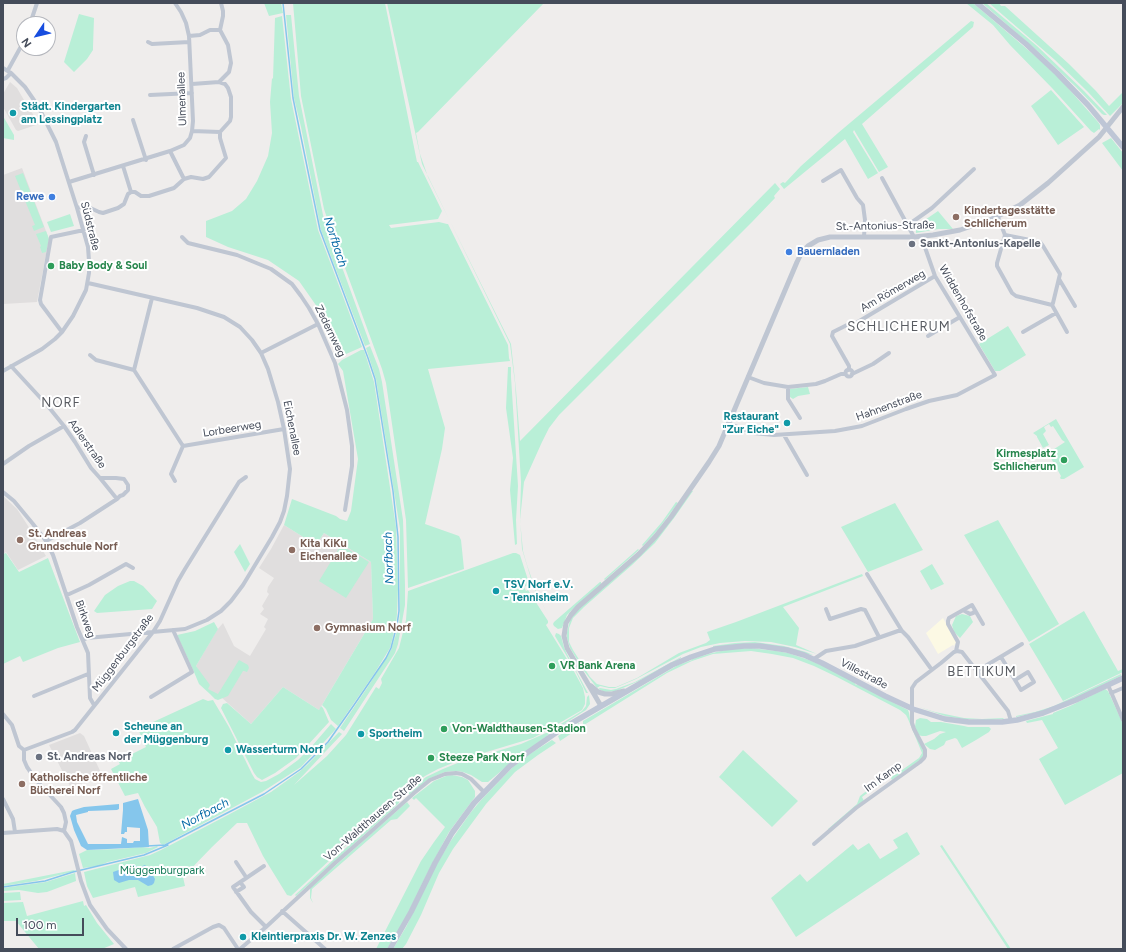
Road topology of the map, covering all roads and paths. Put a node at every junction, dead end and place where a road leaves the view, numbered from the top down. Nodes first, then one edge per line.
1 (37, 3) edge
2 (175, 3) edge
3 (221, 3) edge
4 (977, 3) edge
5 (33, 16) edge
6 (220, 30) junction
7 (189, 36) junction
8 (148, 42) dead end
9 (189, 42) junction
10 (17, 56) edge
11 (3, 68) edge
12 (10, 72) junction
13 (4, 81) edge
14 (219, 82) junction
15 (192, 84) junction
16 (192, 93) junction
17 (150, 95) dead end
18 (1123, 107) edge
19 (133, 120) dead end
20 (1108, 127) junction
21 (192, 131) junction
22 (220, 132) junction
23 (86, 136) dead end
24 (1123, 147) edge
25 (170, 152) junction
26 (146, 160) junction
27 (123, 166) junction
28 (974, 169) dead end
29 (94, 175) junction
30 (882, 178) dead end
31 (184, 179) junction
32 (823, 181) dead end
33 (69, 182) junction
34 (131, 192) junction
35 (77, 208) junction
36 (998, 217) junction
37 (908, 225) junction
38 (84, 230) junction
39 (1005, 235) junction
40 (921, 236) junction
41 (182, 237) dead end
42 (864, 237) junction
43 (914, 237) junction
44 (935, 276) junction
45 (1059, 279) junction
46 (88, 283) junction
47 (152, 298) junction
48 (1052, 305) junction
49 (1075, 306) dead end
50 (1056, 313) junction
51 (960, 317) junction
52 (318, 324) junction
53 (62, 332) junction
54 (1023, 332) dead end
55 (1067, 332) dead end
56 (928, 336) dead end
57 (261, 353) junction
58 (889, 353) dead end
59 (90, 355) dead end
60 (11, 366) junction
61 (134, 370) junction
62 (849, 370) junction
63 (3, 371) edge
64 (845, 374) junction
65 (852, 374) junction
66 (995, 375) joint
67 (748, 377) junction
68 (788, 387) junction
69 (800, 418) dead end
70 (728, 423) junction
71 (64, 426) junction
72 (284, 430) junction
73 (784, 435) junction
74 (183, 446) junction
75 (3, 464) edge
76 (808, 475) dead end
77 (246, 477) dead end
78 (100, 478) junction
79 (175, 481) dead end
80 (3, 492) edge
81 (117, 499) junction
82 (345, 510) dead end
83 (46, 541) junction
84 (133, 568) dead end
85 (867, 574) dead end
86 (67, 595) junction
87 (826, 609) dead end
88 (983, 624) dead end
89 (173, 630) junction
90 (902, 631) junction
91 (153, 632) junction
92 (879, 637) junction
93 (83, 640) junction
94 (1022, 644) dead end
95 (956, 651) junction
96 (1001, 657) junction
97 (814, 659) junction
98 (932, 670) junction
99 (977, 671) junction
100 (88, 674) junction
101 (1123, 678) edge
102 (1015, 680) junction
103 (588, 683) junction
104 (1108, 685) junction
105 (1123, 688) edge
106 (629, 690) junction
107 (1111, 693) junction
108 (34, 696) dead end
109 (151, 697) dead end
110 (94, 706) junction
111 (600, 706) junction
112 (913, 709) junction
113 (3, 714) edge
114 (1123, 720) edge
115 (1011, 721) junction
116 (24, 750) junction
117 (484, 792) junction
118 (3, 799) edge
119 (64, 831) junction
120 (15, 832) junction
121 (3, 833) edge
122 (814, 844) dead end
123 (236, 862) dead end
124 (264, 866) dead end
125 (246, 877) junction
126 (282, 911) junction
127 (266, 927) junction
128 (126, 949) edge
129 (173, 949) edge
130 (239, 949) edge
131 (325, 949) edge
132 (390, 949) edge

1 - 5 street
2 - 7 street, Ulmenallee
3 - 6 street
4 - 20 main road
6 - 7 street
6 - 14 street
7 - 9 street, Ulmenallee
8 - 9 street
9 - 15 street, Ulmenallee
10 - 12 street
11 - 12 street, Südstraße
12 - 13 street
12 - 33 street, Südstraße
14 - 15 street
14 - 22 street
15 - 16 street, Ulmenallee
16 - 17 street
16 - 21 street, Ulmenallee
18 - 20 street, St.-Antonius-Straße
19 - 26 street
20 - 24 main road
20 - 36 street, St.-Antonius-Straße
21 - 22 street
21 - 25 street, Ulmenallee
22 - 31 street
23 - 29 street
25 - 26 street, Ulmenallee
25 - 31 street
26 - 27 street, Ulmenallee
27 - 29 street, Ulmenallee
27 - 34 street
28 - 37 street
29 - 33 street, Ulmenallee
30 - 37 street
31 - 34 street
32 - 42 street
33 - 35 street, Südstraße
34 - 35 street
35 - 38 street, Südstraße
36 - 39 street
36 - 40 street, St.-Antonius-Straße
37 - 43 street
38 - 46 street, Südstraße
38 - 53 street
39 - 45 street
39 - 48 street
40 - 43 street, St.-Antonius-Straße
40 - 44 street, Widdenhofstraße
41 - 52 street, Zedernweg
42 - 43 street, St.-Antonius-Straße
42 - 67 street, St.-Antonius-Straße
44 - 51 street, Widdenhofstraße
44 - 62 street, Am Römerweg
45 - 48 street
45 - 49 street
46 - 47 street, Eichenallee
46 - 53 street, Südstraße
47 - 57 street, Eichenallee
47 - 61 street
48 - 50 street
50 - 54 street
50 - 55 street
51 - 56 street
51 - 66 street, Widdenhofstraße
52 - 57 street
52 - 82 street, Zedernweg
53 - 60 street, Südstraße
57 - 72 street, Eichenallee
58 - 65 street
59 - 61 street
60 - 63 street, Südstraße
60 - 71 street, Adlerstraße
61 - 74 street
62 - 64 street
62 - 65 street, Am Römerweg
64 - 65 street
64 - 68 street
66 - 73 street, Hahnenstraße
67 - 68 street
67 - 70 street, St.-Antonius-Straße
68 - 69 street
70 - 73 street, Hahnenstraße
70 - 103 street, St.-Antonius-Straße
71 - 75 street
71 - 78 street, Adlerstraße
72 - 74 street, Lorbeerweg
72 - 89 street, Eichenallee
73 - 76 street
74 - 79 street
77 - 91 street, Müggenburgstraße
78 - 81 street, Adlerstraße
78 - 81 street
80 - 83 street, Birkweg
81 - 83 street
83 - 86 street, Birkweg
84 - 86 street
85 - 90 street
86 - 93 street, Birkweg
87 - 92 street
88 - 95 street
89 - 91 street, Eichenallee
89 - 109 street
90 - 92 street
90 - 98 street
91 - 93 street, Eichenallee
91 - 110 street, Müggenburgstraße
92 - 97 street
93 - 100 street, Birkweg
94 - 96 street
95 - 98 street
95 - 99 street
96 - 99 street
96 - 102 street
97 - 106 main road, Villestraße
97 - 112 main road, Villestraße
98 - 112 street, Im Kamp
99 - 115 street
100 - 108 street
100 - 110 street, Birkweg
101 - 104 main road, Villestraße
102 - 102 street
103 - 106 street
103 - 111 street, St.-Antonius-Straße
104 - 107 street
104 - 115 main road, Villestraße
105 - 107 street
106 - 111 main road, Villestraße
107 - 114 street
110 - 116 street, Müggenburgstraße
111 - 117 main road, Villestraße
112 - 115 main road, Villestraße
112 - 122 street, Im Kamp
113 - 116 street
116 - 119 street
117 - 126 street, Von-Waldthausen-Straße
117 - 132 main road, Villestraße
118 - 120 street
119 - 120 street
119 - 128 street
120 - 121 street
123 - 125 street
124 - 125 street
125 - 127 street
126 - 127 street, Von-Waldthausen-Straße
126 - 131 street
127 - 130 street, Von-Waldthausen-Straße
129 - 130 street

